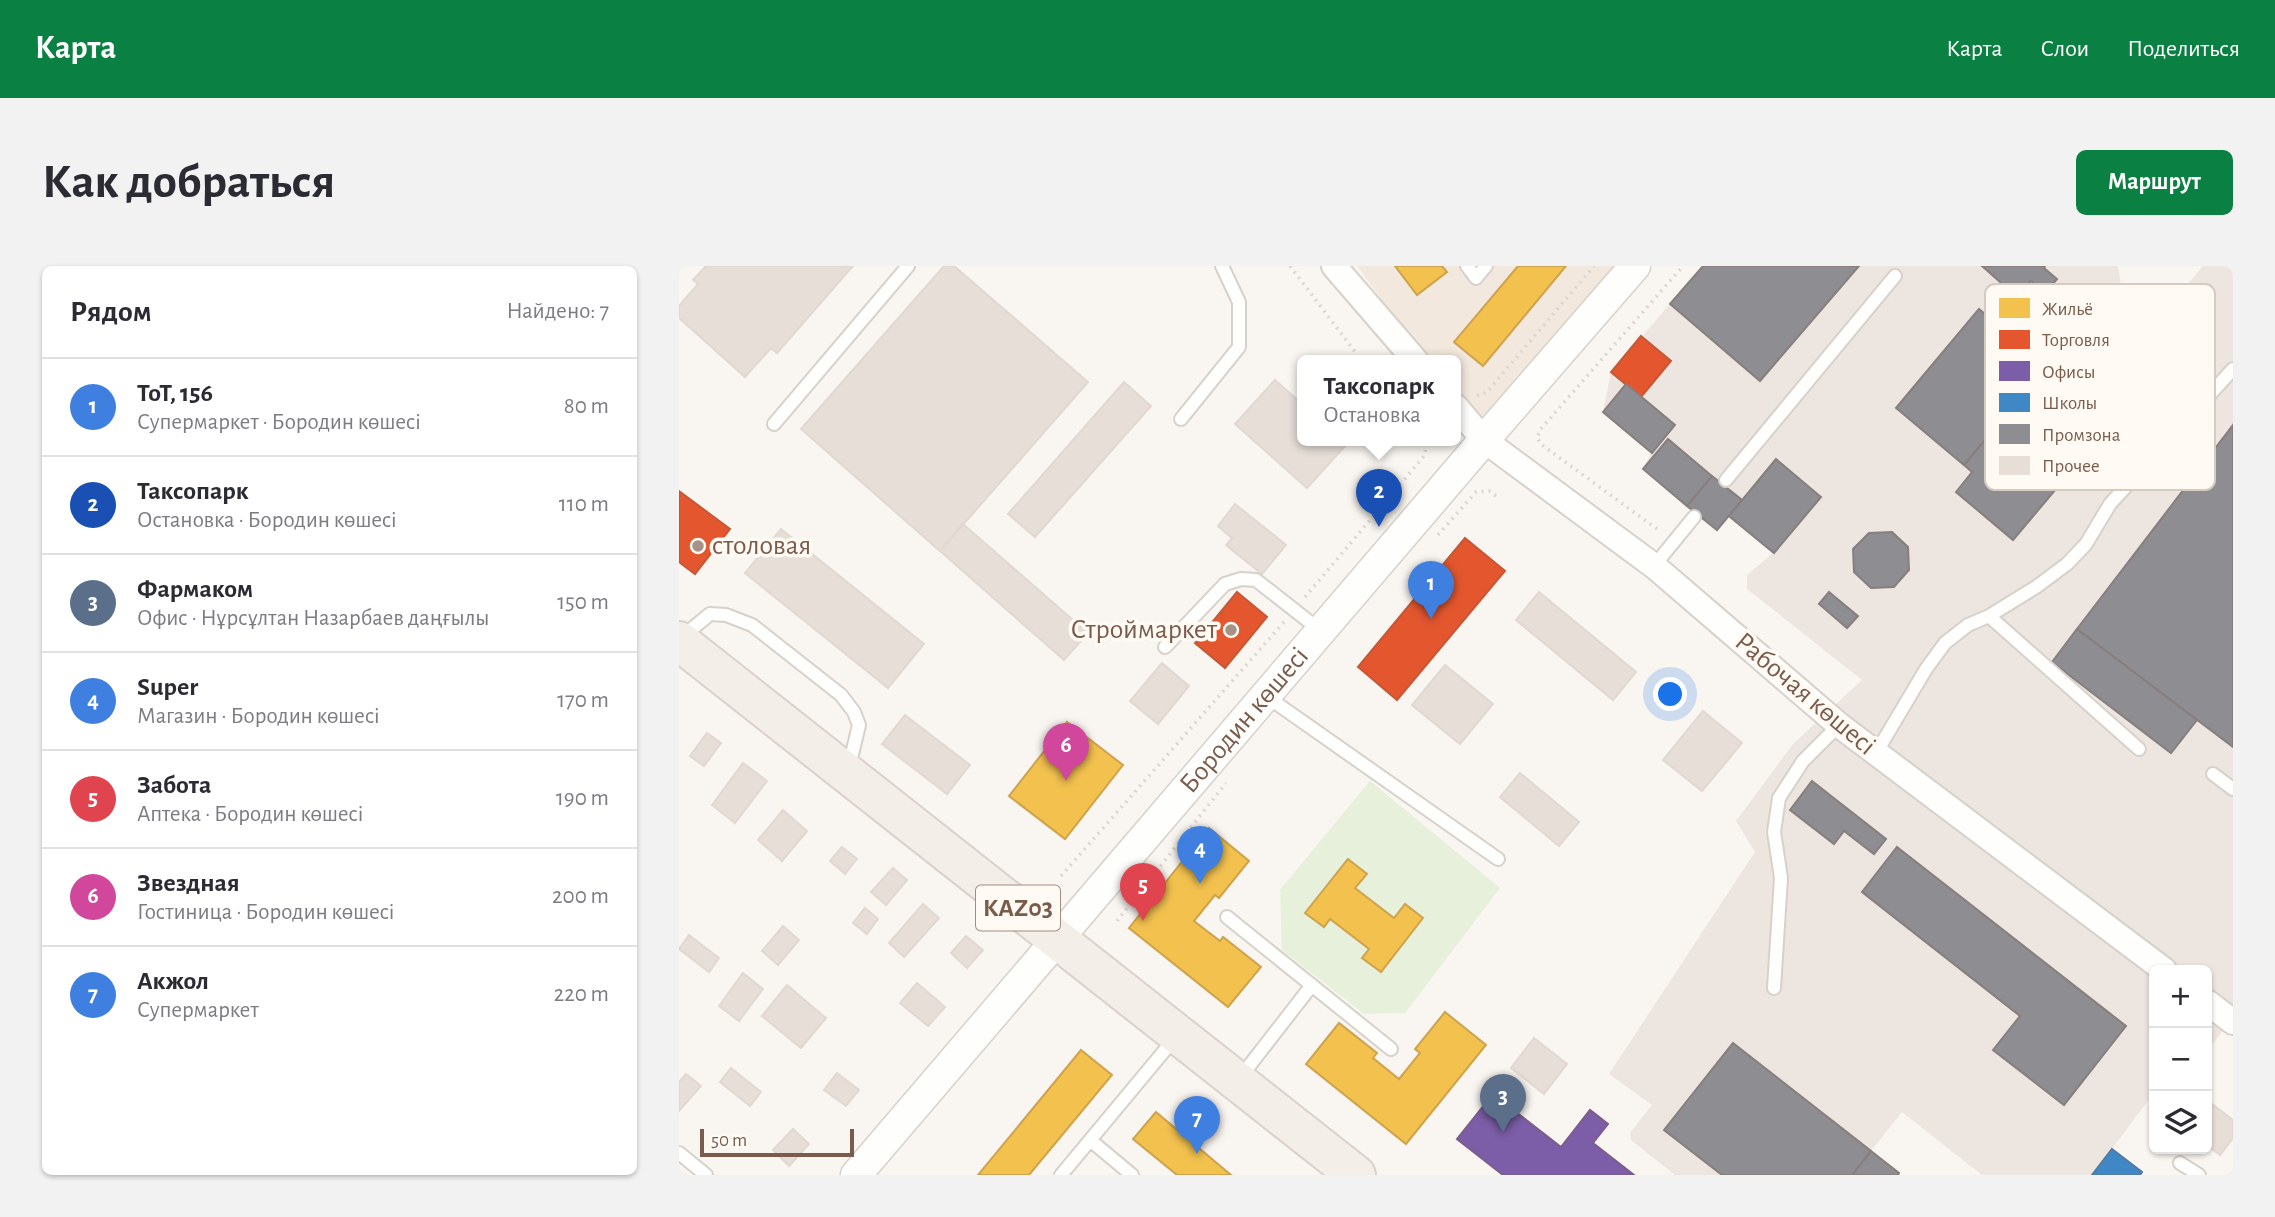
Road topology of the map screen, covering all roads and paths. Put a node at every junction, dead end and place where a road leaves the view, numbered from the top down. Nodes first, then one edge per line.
1 (908, 266) edge
2 (1222, 266) edge
3 (1290, 266) edge
4 (1334, 266) edge
5 (1467, 266) edge
6 (1486, 266) edge
7 (1594, 266) edge
8 (1635, 266) edge
9 (1683, 266) edge
10 (1895, 276) dead end
11 (1357, 355) edge
12 (1411, 355) edge
13 (2233, 369) edge
14 (2215, 389) edge
15 (1487, 391) dead end
16 (1461, 413) edge
17 (1181, 419) dead end
18 (774, 424) dead end
19 (1484, 440) junction
20 (1426, 446) edge
21 (1726, 480) dead end
22 (2123, 490) edge
23 (1476, 492) dead end
24 (1500, 499) dead end
25 (1694, 517) dead end
26 (1657, 529) dead end
27 (1654, 566) junction
28 (1294, 610) junction
29 (1989, 616) junction
30 (1321, 631) junction
31 (679, 640) edge
32 (1165, 647) dead end
33 (1266, 696) junction
34 (1839, 726) junction
35 (2139, 749) dead end
36 (1876, 753) junction
37 (848, 774) junction
38 (2213, 774) dead end
39 (2233, 789) edge
40 (1498, 859) dead end
41 (1061, 876) dead end
42 (1227, 917) dead end
43 (1059, 940) junction
44 (2157, 965) edge
45 (1312, 985) junction
46 (1774, 988) dead end
47 (2212, 1006) edge
48 (2233, 1022) edge
49 (1177, 1035) junction
50 (1391, 1049) dead end
51 (1237, 1082) junction
52 (1090, 1140) junction
53 (679, 1153) edge
54 (2180, 1163) dead end
55 (706, 1175) edge
56 (856, 1175) edge
57 (1061, 1175) edge
58 (1132, 1175) edge
59 (1356, 1175) edge
60 (2199, 1175) edge

1 - 18 lane
2 - 17 lane
3 - 11 path
4 - 12 street
5 - 6 lane
7 - 15 path
8 - 19 street, Бородин көшесі
9 - 26 path
10 - 21 lane
13 - 14 lane
16 - 19 street, Рабочая көшесі
19 - 27 street, Рабочая көшесі
19 - 30 street, Бородин көшесі
20 - 28 path
22 - 29 lane
23 - 24 path
25 - 27 lane
27 - 34 street, Рабочая көшесі
28 - 30 lane
28 - 32 lane
28 - 41 path
29 - 35 lane
29 - 36 lane
30 - 33 street, Бородин көшесі
31 - 37 main road, KАZ03
31 - 37 lane
33 - 40 lane
33 - 43 street, Бородин көшесі
34 - 36 street, Рабочая көшесі
34 - 46 lane
36 - 44 street, Рабочая көшесі
37 - 43 main road, KАZ03
38 - 39 lane
42 - 45 lane
43 - 49 main road, KАZ03
43 - 56 street, Бородин көшесі
45 - 50 lane
45 - 51 lane
47 - 48 street
49 - 51 main road, KАZ03
49 - 52 lane
51 - 59 main road, KАZ03
52 - 57 lane
52 - 58 lane
53 - 55 lane
54 - 60 lane

